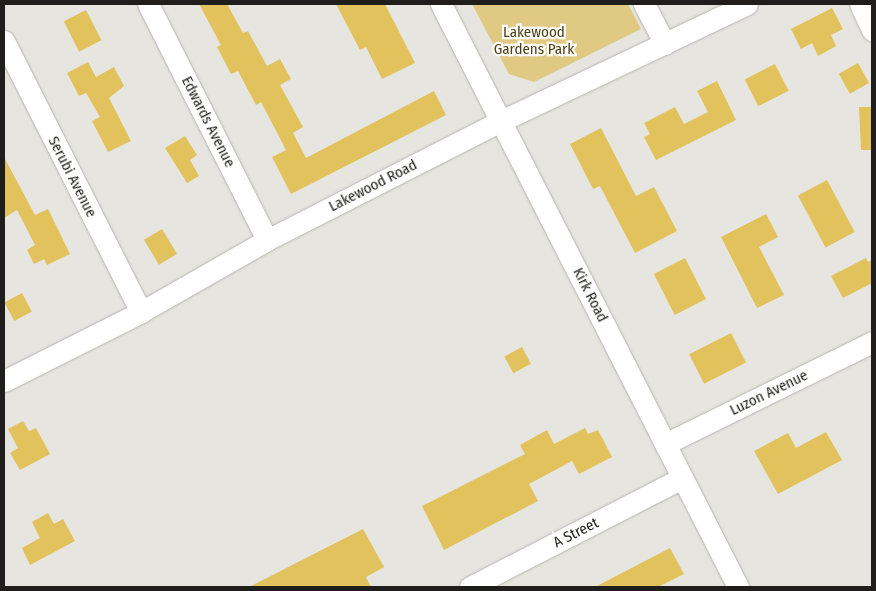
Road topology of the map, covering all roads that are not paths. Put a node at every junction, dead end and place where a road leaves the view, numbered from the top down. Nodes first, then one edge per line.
1 (148, 4) edge
2 (442, 4) edge
3 (644, 4) edge
4 (747, 4) edge
5 (860, 4) edge
6 (872, 30) edge
7 (4, 41) edge
8 (665, 44) junction
9 (501, 121) junction
10 (267, 240) junction
11 (140, 312) junction
12 (872, 342) edge
13 (4, 380) edge
14 (665, 444) junction
15 (682, 478) junction
16 (470, 587) edge
17 (738, 587) edge

1 - 10 street, Edwards Avenue
2 - 9 street, Kirk Road
3 - 8 street
4 - 8 street, Lakewood Road
5 - 6 street
7 - 11 street, Serubi Avenue
8 - 9 street, Lakewood Road
9 - 10 street, Lakewood Road
9 - 14 street, Kirk Road
10 - 11 street, Lakewood Road
11 - 13 street, Lakewood Road
12 - 14 street, Luzon Avenue
14 - 15 street, Kirk Road
15 - 16 street, A Street
15 - 17 street, Kirk Road

